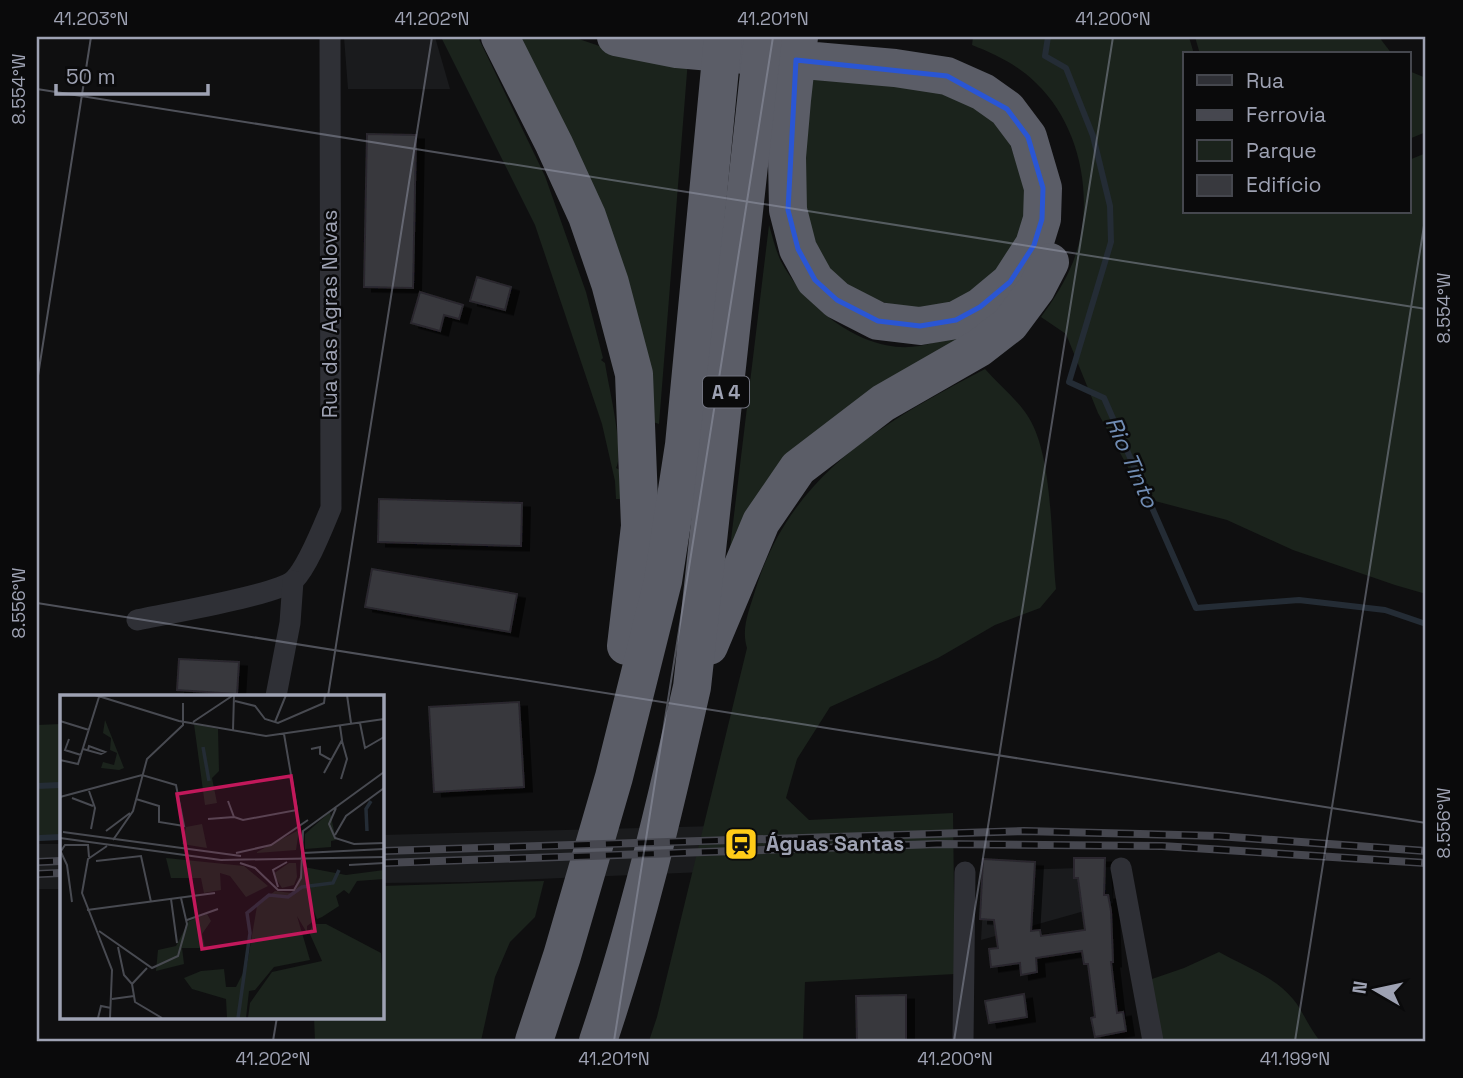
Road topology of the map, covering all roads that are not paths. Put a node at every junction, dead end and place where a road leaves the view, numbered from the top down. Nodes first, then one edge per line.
1 (330, 37) edge
2 (500, 37) edge
3 (616, 37) edge
4 (723, 37) edge
5 (763, 37) edge
6 (791, 37) edge
7 (799, 37) edge
8 (774, 98) junction
9 (293, 581) junction
10 (137, 620) dead end
11 (692, 687) junction
12 (276, 695) edge
13 (629, 714) junction
14 (1121, 868) dead end
15 (965, 873) dead end
16 (534, 1041) edge
17 (598, 1041) edge
18 (963, 1041) edge
19 (1153, 1041) edge

1 - 9 street, Rua das Agras Novas
2 - 13 highway
3 - 8 highway
4 - 13 highway, A 4
5 - 8 highway, A 4
6 - 11 highway
7 - 8 highway
8 - 11 highway, A 4
9 - 10 street
9 - 12 street, Rua das Agras Novas
11 - 17 highway, A 4
13 - 16 highway, A 4
14 - 19 street
15 - 18 street

